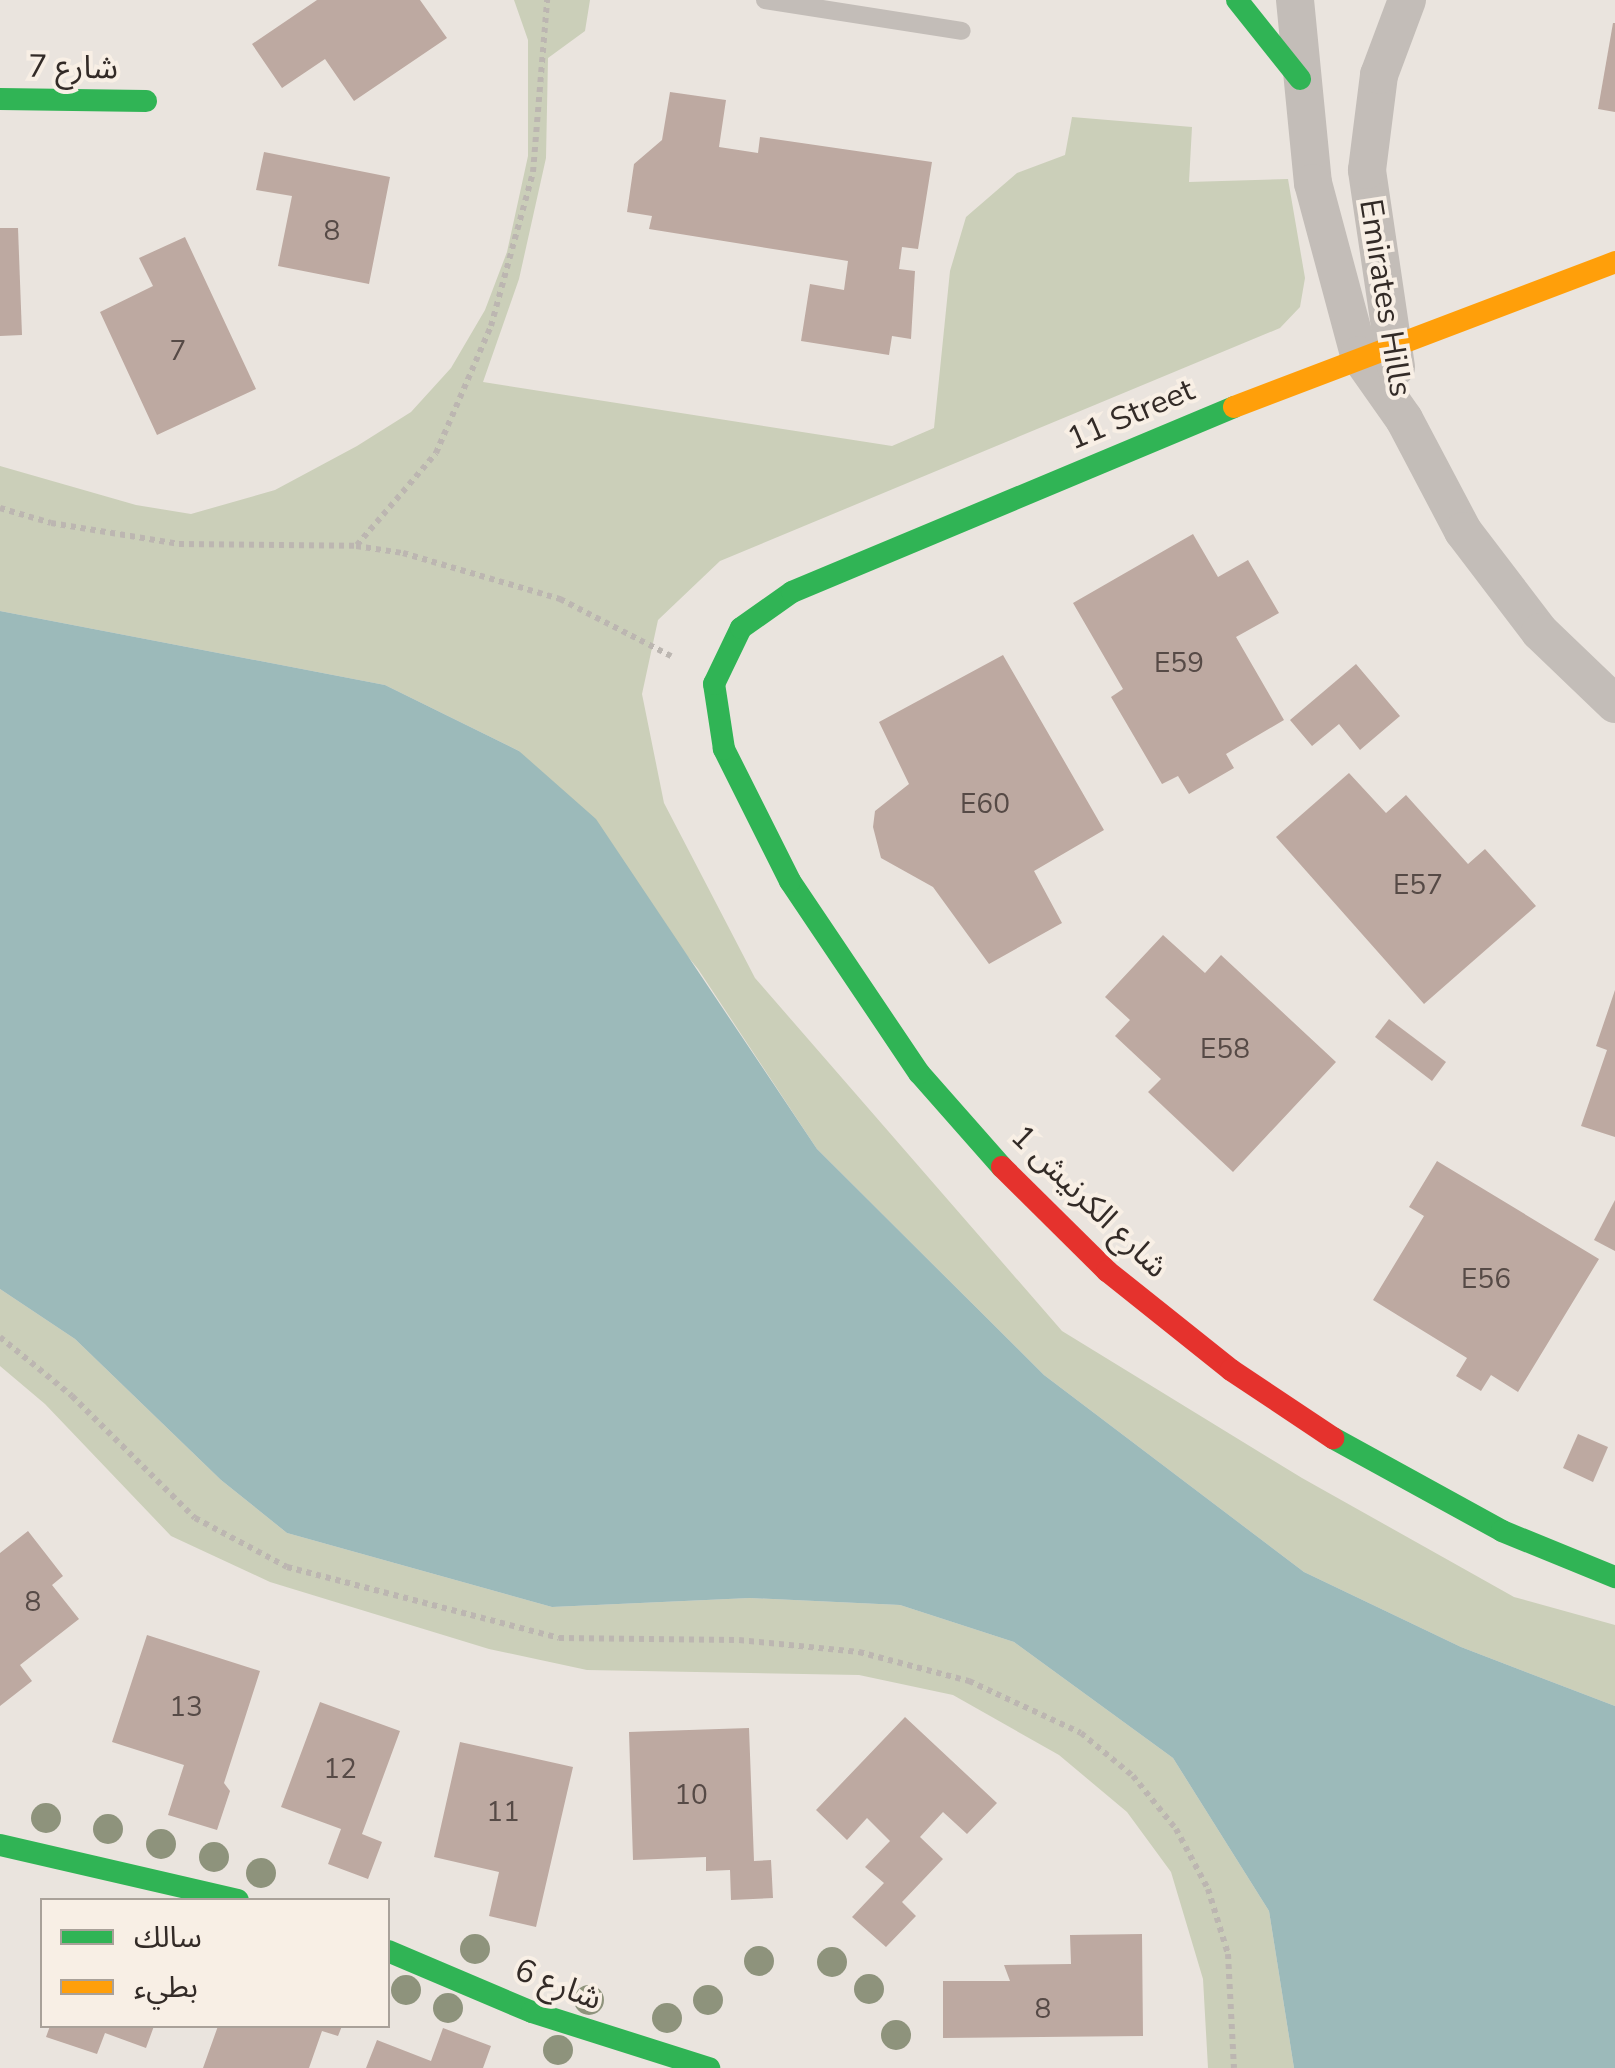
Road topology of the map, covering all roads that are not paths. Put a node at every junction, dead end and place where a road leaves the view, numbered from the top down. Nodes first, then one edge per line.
1 (765, 0) edge
2 (1237, 0) edge
3 (1295, 0) edge
4 (1406, 0) edge
5 (876, 9) edge
6 (962, 31) dead end
7 (1300, 79) junction
8 (0, 99) edge
9 (146, 101) dead end
10 (1615, 262) edge
11 (1375, 348) junction
12 (714, 684) joint
13 (1615, 704) edge
14 (1615, 1577) edge
15 (0, 1845) edge
16 (229, 1898) edge
17 (390, 1953) edge
18 (709, 2068) edge

1 - 5 lane
2 - 7 street, Emirates Hills
3 - 7 street, Emirates Hills
4 - 11 street, Emirates Hills
5 - 6 lane
7 - 11 street, Emirates Hills
8 - 9 street, شارع 7
10 - 11 street, 11 Street
11 - 12 street, 11 Street
11 - 13 street, Emirates Hills
12 - 14 street, شارع الكرنيش 1
15 - 16 street
17 - 18 street, شارع 6

